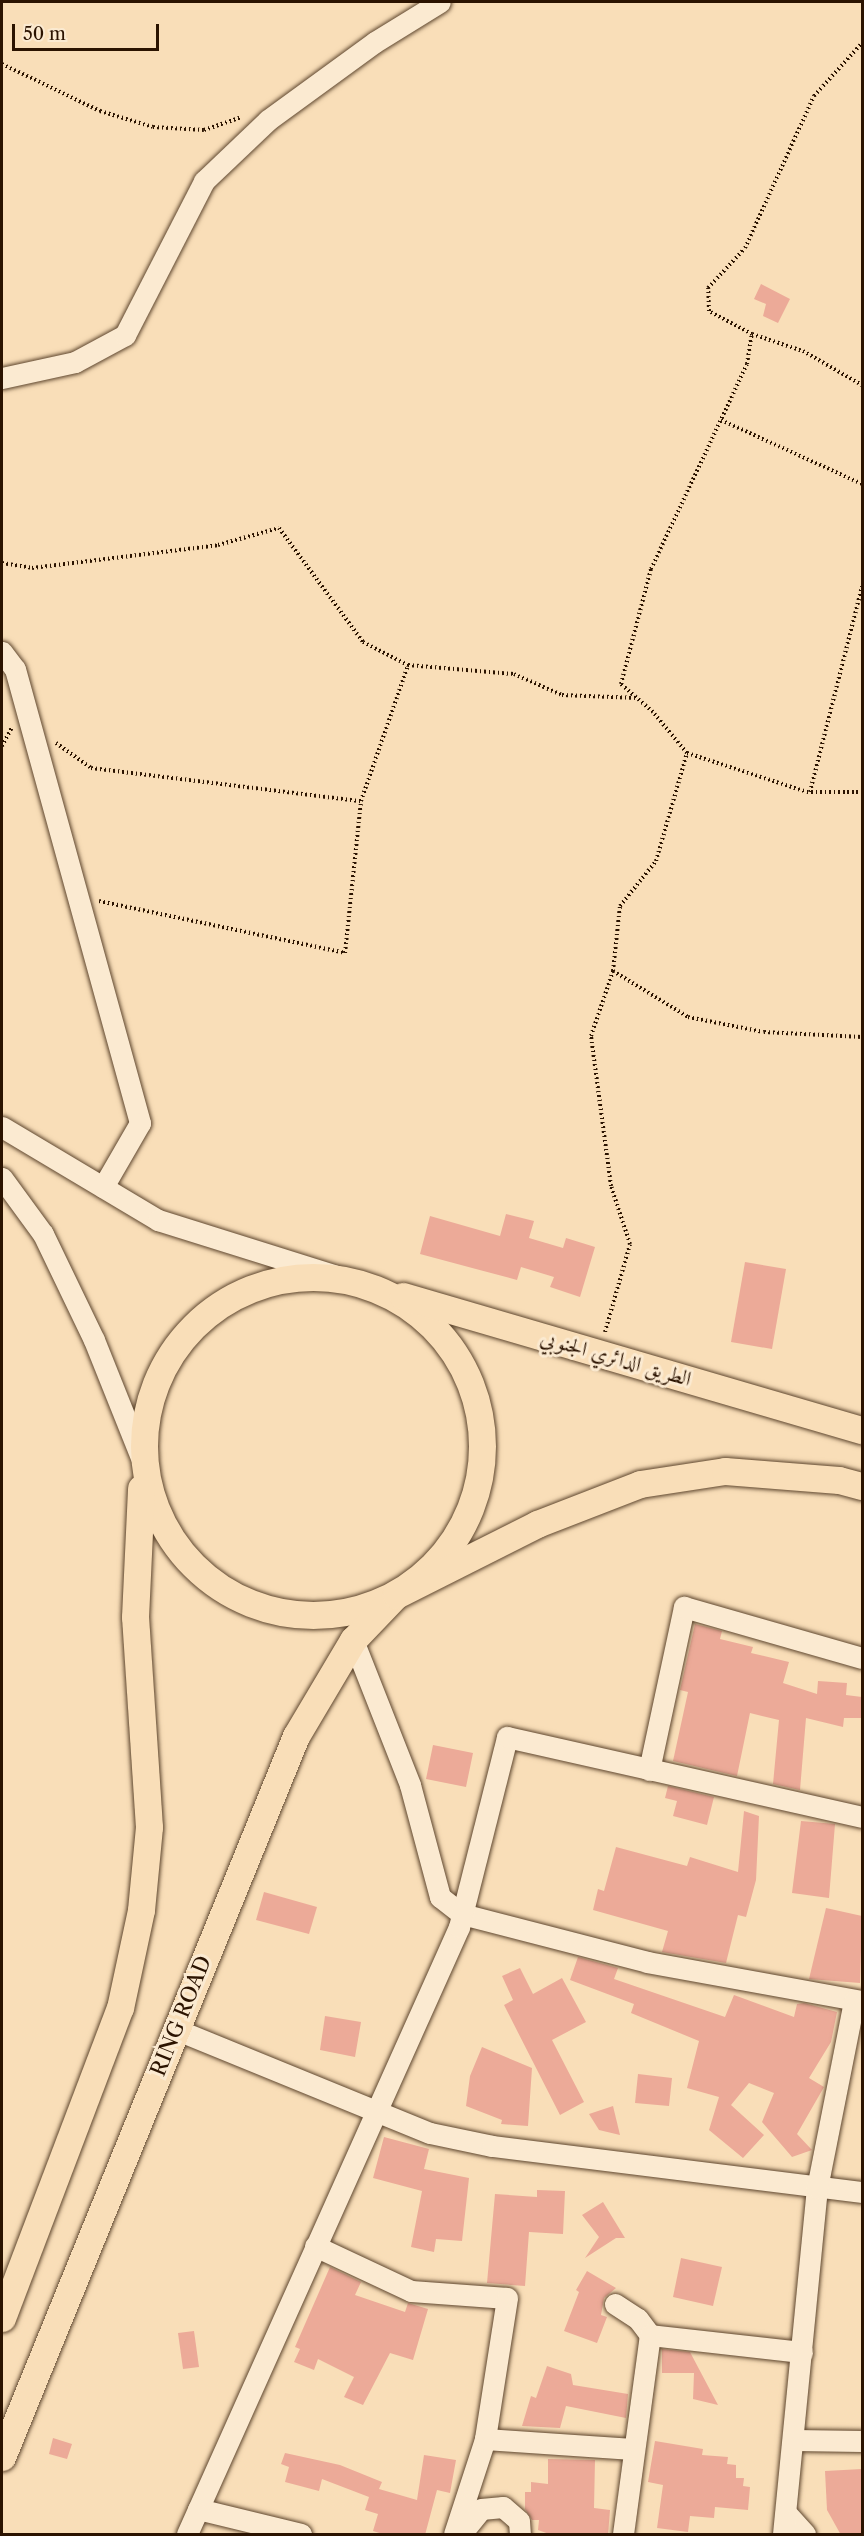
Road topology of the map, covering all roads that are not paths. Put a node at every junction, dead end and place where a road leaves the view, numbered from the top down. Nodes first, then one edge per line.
1 (440, 2) edge
2 (414, 8) edge
3 (2, 378) edge
4 (2, 652) edge
5 (2, 1127) edge
6 (2, 1178) edge
7 (103, 1187) junction
8 (369, 1286) junction
9 (862, 1430) edge
10 (142, 1460) junction
11 (862, 1486) edge
12 (396, 1595) junction
13 (353, 1640) junction
14 (862, 1658) edge
15 (649, 1770) junction
16 (862, 1817) edge
17 (462, 1914) junction
18 (858, 2001) edge
19 (176, 2029) junction
20 (374, 2112) junction
21 (817, 2188) junction
22 (862, 2192) edge
23 (315, 2246) junction
24 (4, 2304) edge
25 (615, 2304) dead end
26 (650, 2335) junction
27 (802, 2352) junction
28 (485, 2439) junction
29 (794, 2440) junction
30 (862, 2441) edge
31 (633, 2450) junction
32 (2, 2457) edge
33 (198, 2508) junction
34 (469, 2511) junction
35 (785, 2524) edge
36 (187, 2535) edge
37 (301, 2535) edge
38 (454, 2535) edge
39 (461, 2535) edge
40 (486, 2535) edge
41 (520, 2535) edge
42 (623, 2535) edge
43 (805, 2535) edge

1 - 2 street
2 - 3 street
4 - 7 street
5 - 7 street
6 - 10 street
7 - 8 street
8 - 9 main road, الطريق الدائري الجنوبي
8 - 10 main road
8 - 12 main road
10 - 12 main road
10 - 24 main road
11 - 12 main road
12 - 13 main road, RING ROAD
13 - 17 street
13 - 19 main road, RING ROAD
14 - 15 street
15 - 16 street
15 - 17 street
17 - 18 street
17 - 20 street
18 - 21 street
19 - 20 street
19 - 32 main road, RING ROAD
20 - 21 street
20 - 23 street
21 - 22 street
21 - 27 street
23 - 28 street
23 - 33 street
25 - 26 street
26 - 27 street
26 - 31 street
27 - 29 street
28 - 31 street
28 - 34 street
29 - 30 street
29 - 35 street
31 - 42 street
33 - 36 street
33 - 37 street
34 - 38 street
34 - 39 street
34 - 40 street
34 - 41 street
35 - 43 street

